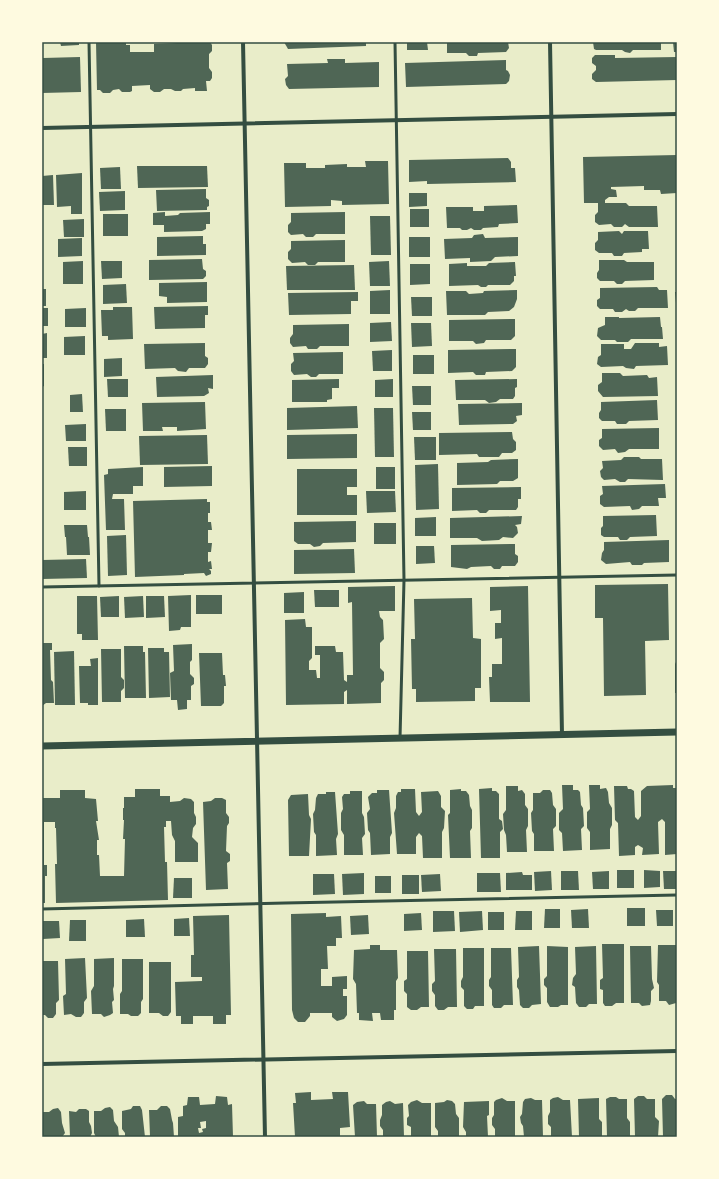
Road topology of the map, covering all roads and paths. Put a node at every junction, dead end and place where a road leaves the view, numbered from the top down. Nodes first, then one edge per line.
1 (89, 42) edge
2 (243, 42) edge
3 (395, 42) edge
4 (550, 42) edge
5 (677, 114) edge
6 (552, 117) junction
7 (396, 120) junction
8 (245, 124) junction
9 (90, 127) junction
10 (42, 128) edge
11 (677, 575) edge
12 (560, 577) junction
13 (404, 580) junction
14 (254, 582) junction
15 (99, 586) junction
16 (42, 587) edge
17 (677, 732) edge
18 (562, 735) junction
19 (400, 738) junction
20 (257, 741) junction
21 (42, 746) edge
22 (677, 895) edge
23 (260, 903) junction
24 (42, 909) edge
25 (677, 1051) edge
26 (264, 1059) junction
27 (42, 1064) edge
28 (265, 1137) edge

1 - 9 lane
2 - 8 street
3 - 7 lane
4 - 6 street
5 - 6 street
6 - 7 street
6 - 12 street
7 - 8 street
7 - 13 lane
8 - 9 street
8 - 14 street
9 - 10 street
9 - 15 lane
11 - 12 lane
12 - 13 lane
12 - 18 street
13 - 14 lane
13 - 19 lane
14 - 15 lane
14 - 20 street
15 - 16 lane
17 - 18 street
18 - 19 street
19 - 20 street
20 - 21 street
20 - 23 street
22 - 23 lane
23 - 24 lane
23 - 26 street
25 - 26 street
26 - 27 street
26 - 28 street

